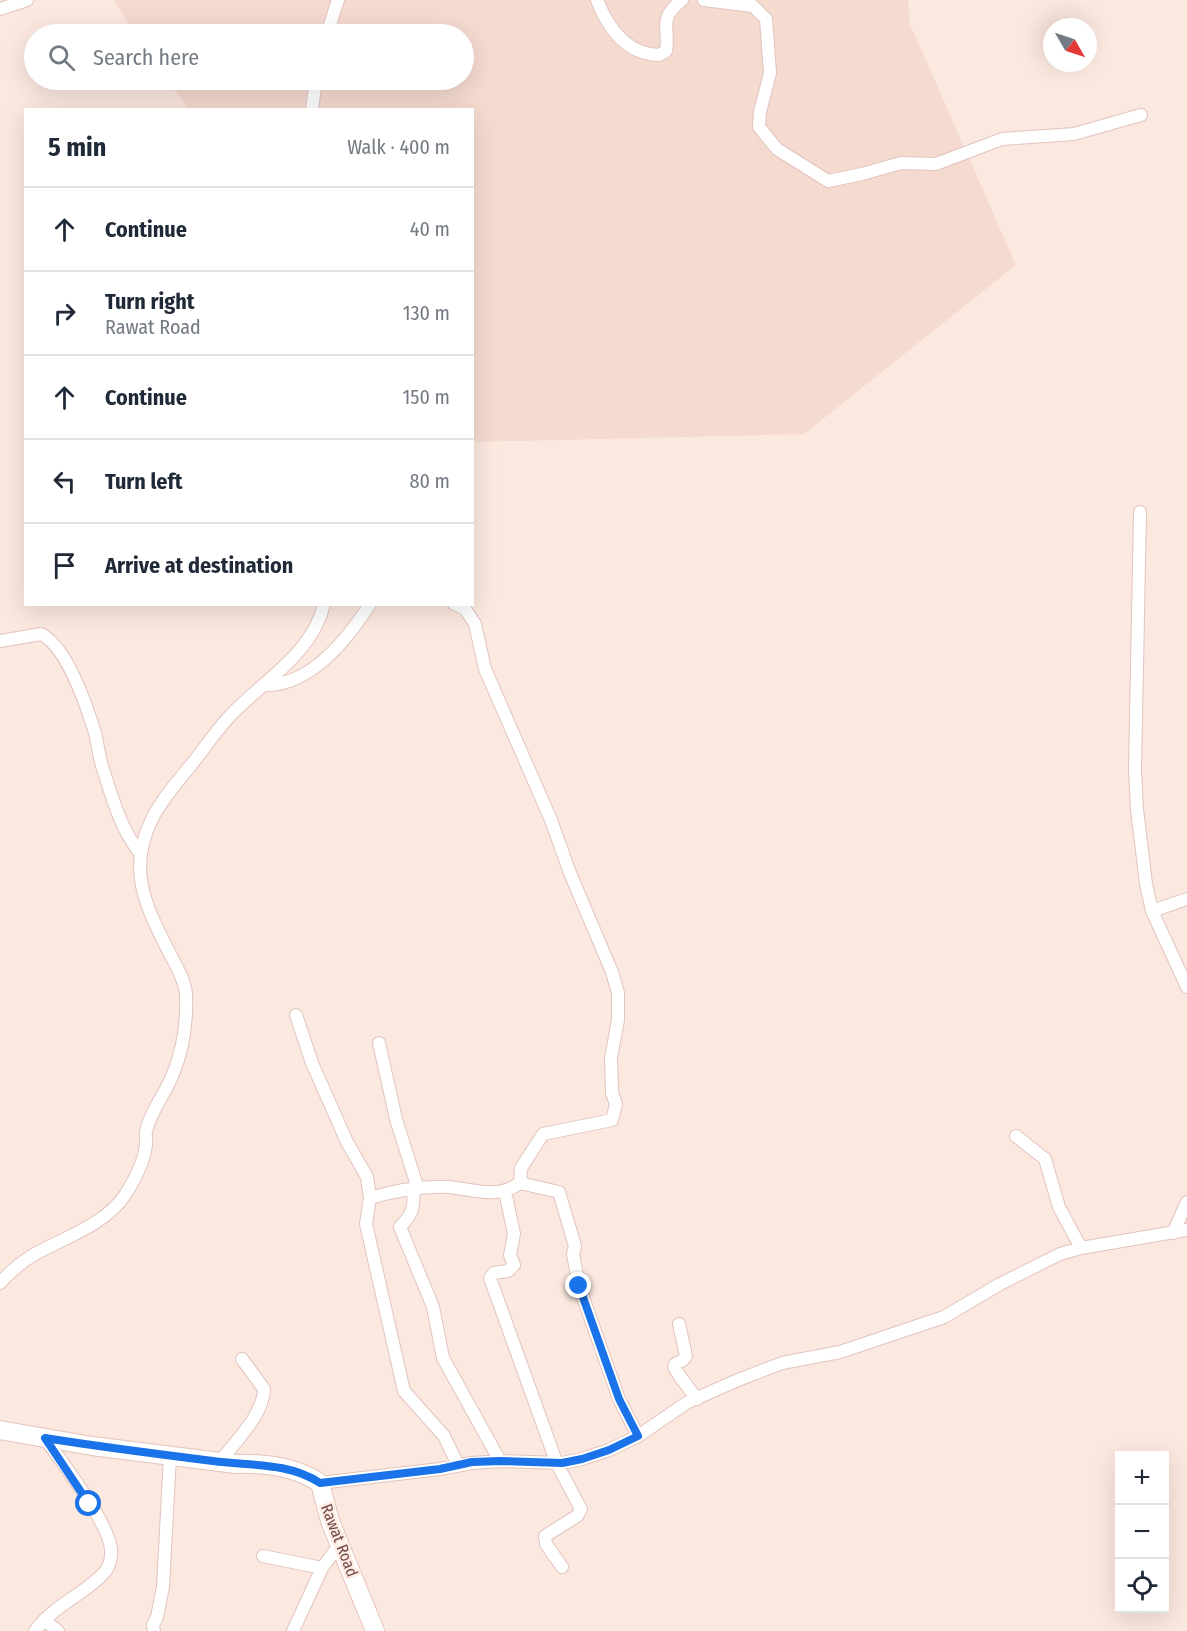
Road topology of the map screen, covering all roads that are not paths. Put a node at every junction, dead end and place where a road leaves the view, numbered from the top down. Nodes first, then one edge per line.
1 (27, 0) edge
2 (338, 0) edge
3 (597, 0) edge
4 (682, 0) edge
5 (704, 0) edge
6 (0, 9) edge
7 (330, 24) edge
8 (315, 90) edge
9 (312, 108) edge
10 (1141, 115) dead end
11 (1140, 512) dead end
12 (324, 606) edge
13 (368, 606) edge
14 (458, 606) edge
15 (0, 641) edge
16 (263, 685) junction
17 (140, 853) junction
18 (1187, 899) edge
19 (1152, 911) junction
20 (1187, 987) edge
21 (296, 1015) dead end
22 (379, 1043) dead end
23 (1016, 1136) dead end
24 (520, 1183) junction
25 (416, 1190) junction
26 (505, 1191) junction
27 (370, 1198) junction
28 (1187, 1202) edge
29 (1187, 1230) edge
30 (1173, 1233) junction
31 (1081, 1248) junction
32 (1, 1280) edge
33 (679, 1324) dead end
34 (242, 1359) dead end
35 (697, 1399) junction
36 (0, 1430) edge
37 (638, 1436) junction
38 (45, 1438) junction
39 (170, 1456) junction
40 (500, 1461) junction
41 (220, 1462) junction
42 (556, 1464) junction
43 (458, 1465) junction
44 (320, 1483) junction
45 (340, 1544) junction
46 (263, 1556) dead end
47 (322, 1568) junction
48 (562, 1568) dead end
49 (44, 1620) junction
50 (35, 1631) edge
51 (58, 1631) edge
52 (154, 1631) edge
53 (292, 1631) edge
54 (375, 1631) edge

1 - 6 street
2 - 7 street
3 - 4 street
5 - 10 street
8 - 9 street
11 - 19 street
12 - 16 street
13 - 16 street
14 - 24 street
15 - 17 street
16 - 17 street
17 - 32 street
18 - 19 street
19 - 20 street
21 - 27 street
22 - 25 street
23 - 31 street
24 - 26 street
24 - 37 street
25 - 26 street
25 - 27 street
25 - 40 street
26 - 42 street
27 - 43 street
28 - 30 street
29 - 30 street
30 - 31 street
31 - 35 street
33 - 35 street
34 - 41 street
35 - 37 street
36 - 38 main road, Rawat Road
37 - 42 street
38 - 39 main road, Rawat Road
38 - 49 street
39 - 41 main road, Rawat Road
39 - 52 street
40 - 42 street
40 - 43 street
41 - 44 main road, Rawat Road
42 - 48 street
43 - 44 street
44 - 45 main road, Rawat Road
45 - 47 street
45 - 54 main road, Rawat Road
46 - 47 street
47 - 53 street
49 - 50 street
49 - 51 street

